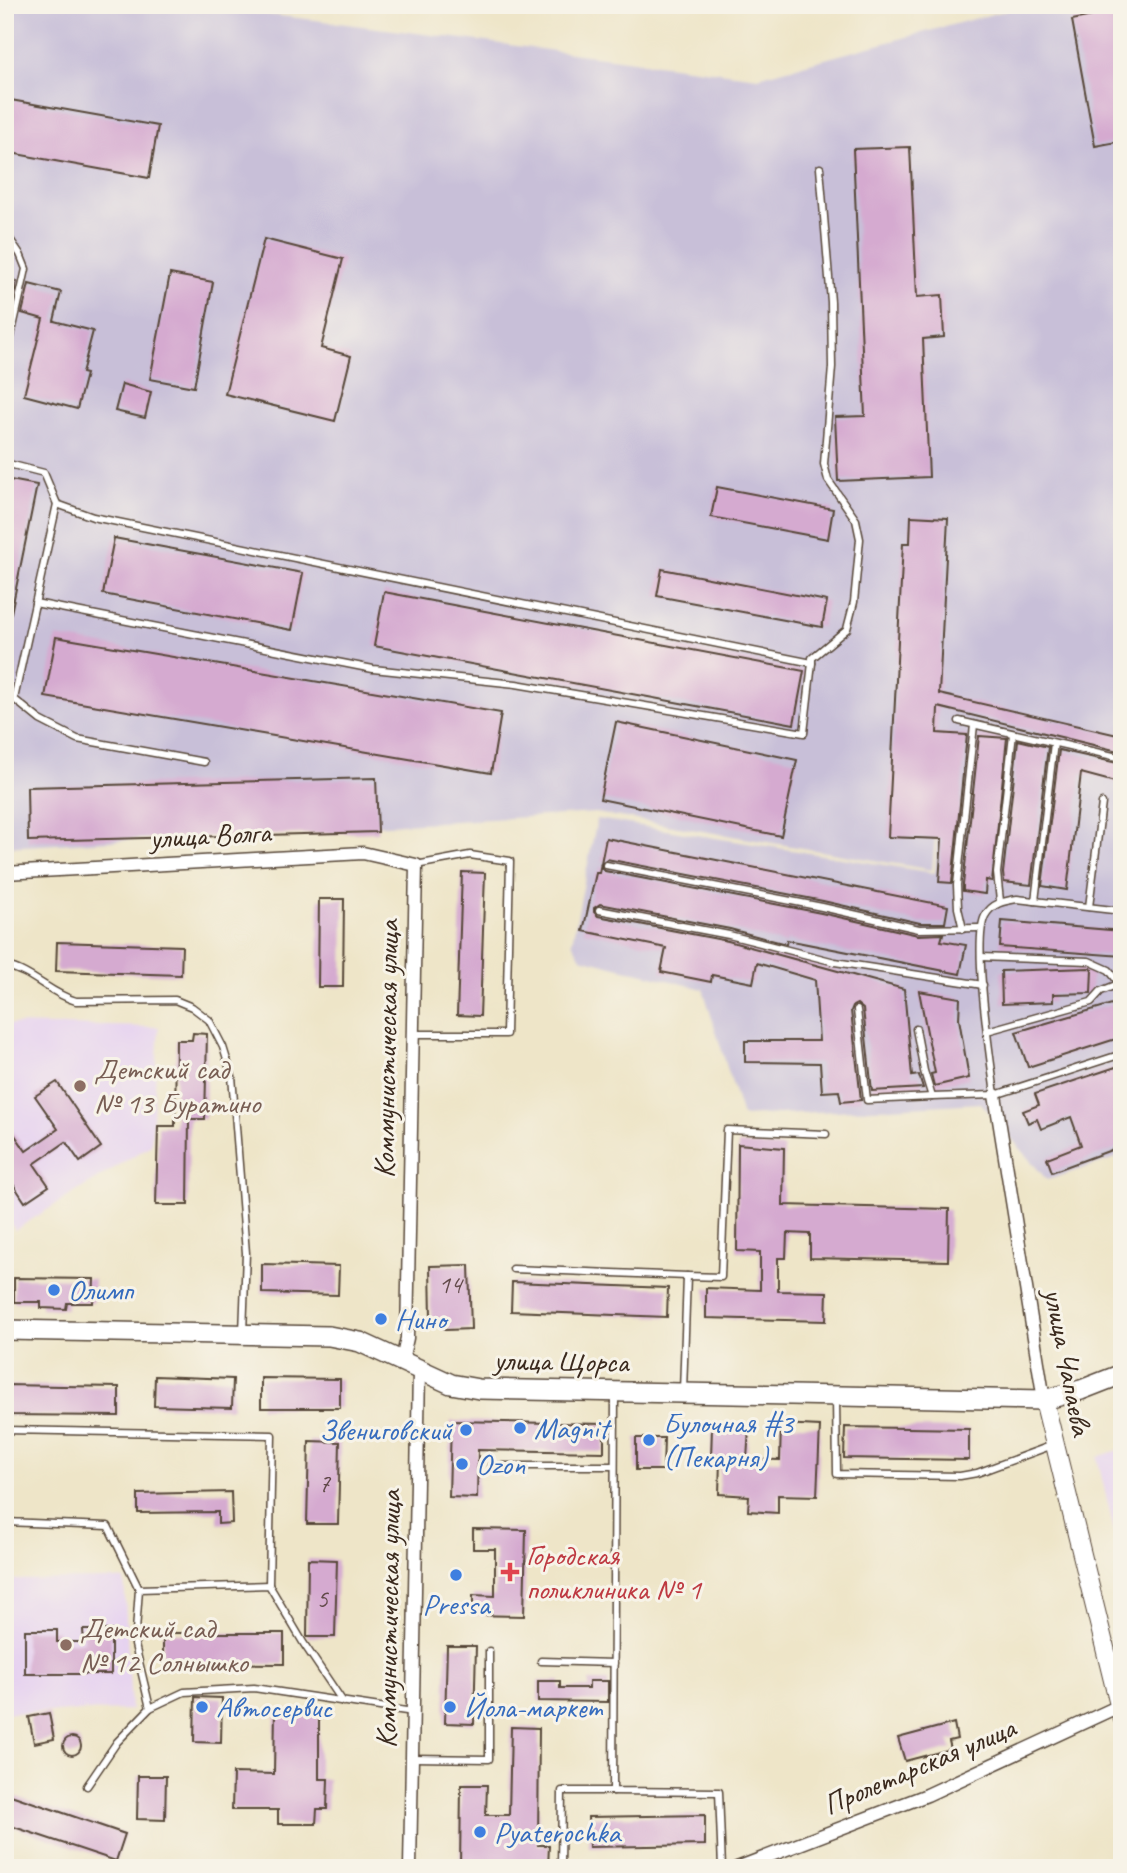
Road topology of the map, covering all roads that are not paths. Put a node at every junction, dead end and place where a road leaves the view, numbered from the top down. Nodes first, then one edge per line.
1 (820, 168) dead end
2 (5, 232) edge
3 (5, 363) edge
4 (5, 463) edge
5 (57, 504) junction
6 (35, 603) junction
7 (812, 663) junction
8 (14, 699) junction
9 (5, 700) edge
10 (958, 721) dead end
11 (974, 725) junction
12 (1013, 734) junction
13 (1054, 743) junction
14 (1122, 758) edge
15 (204, 762) dead end
16 (1102, 803) dead end
17 (416, 865) junction
18 (606, 865) dead end
19 (5, 873) edge
20 (1000, 901) junction
21 (1035, 901) junction
22 (1089, 907) junction
23 (599, 911) dead end
24 (1122, 911) edge
25 (980, 928) junction
26 (964, 929) junction
27 (981, 957) junction
28 (5, 965) edge
29 (1121, 983) edge
30 (983, 985) junction
31 (858, 1010) dead end
32 (916, 1029) dead end
33 (987, 1031) junction
34 (413, 1034) junction
35 (1122, 1054) edge
36 (995, 1096) junction
37 (932, 1097) junction
38 (825, 1134) dead end
39 (513, 1269) dead end
40 (688, 1276) junction
41 (5, 1330) edge
42 (243, 1334) junction
43 (411, 1365) junction
44 (1122, 1374) edge
45 (615, 1392) junction
46 (682, 1393) junction
47 (835, 1396) junction
48 (1044, 1400) junction
49 (5, 1430) edge
50 (1055, 1444) junction
51 (492, 1466) dead end
52 (614, 1466) junction
53 (5, 1522) edge
54 (269, 1585) junction
55 (139, 1589) junction
56 (489, 1651) dead end
57 (541, 1661) dead end
58 (614, 1663) junction
59 (1116, 1669) edge
60 (343, 1702) junction
61 (150, 1708) junction
62 (1120, 1711) edge
63 (413, 1712) junction
64 (412, 1758) junction
65 (87, 1786) dead end
66 (614, 1791) junction
67 (410, 1868) edge
68 (561, 1868) edge
69 (722, 1868) edge
70 (737, 1868) edge

1 - 7 lane
2 - 3 lane
4 - 5 lane
5 - 6 lane
5 - 7 lane
6 - 7 lane
6 - 8 lane
8 - 9 lane
8 - 15 lane
10 - 11 lane
11 - 12 lane
11 - 26 lane
12 - 13 lane
12 - 20 lane
13 - 14 lane
13 - 21 lane
16 - 22 lane
17 - 19 street, улица Волга
17 - 34 street, Коммунистическая улица
17 - 34 lane
18 - 26 lane
20 - 21 lane
20 - 25 lane
21 - 22 lane
22 - 24 lane
23 - 30 lane
25 - 26 lane
25 - 27 lane
27 - 29 lane
27 - 30 lane
28 - 42 lane
29 - 33 lane
30 - 33 lane
31 - 37 lane
32 - 37 lane
33 - 36 lane
34 - 43 street, Коммунистическая улица
35 - 36 lane
36 - 37 lane
36 - 48 street, улица Чапаева
38 - 40 lane
39 - 40 lane
40 - 46 lane
41 - 42 main road, улица Щорса
42 - 43 main road, улица Щорса
43 - 45 main road, улица Щорса
43 - 63 street, Коммунистическая улица
44 - 48 main road, улица Щорса
45 - 46 main road, улица Щорса
45 - 52 lane
46 - 47 main road, улица Щорса
47 - 48 main road, улица Щорса
47 - 50 lane
48 - 50 main road, улица Чапаева
49 - 54 lane
50 - 59 main road, улица Чапаева
51 - 52 lane
52 - 58 lane
53 - 55 lane
54 - 55 lane
54 - 60 lane
55 - 61 lane
56 - 64 lane
57 - 58 lane
58 - 66 lane
59 - 62 main road, улица Чапаева
60 - 61 lane
60 - 63 lane
61 - 65 lane
62 - 70 street, Пролетарская улица
63 - 64 street, Коммунистическая улица
64 - 67 street, Коммунистическая улица
66 - 68 lane
66 - 69 lane

